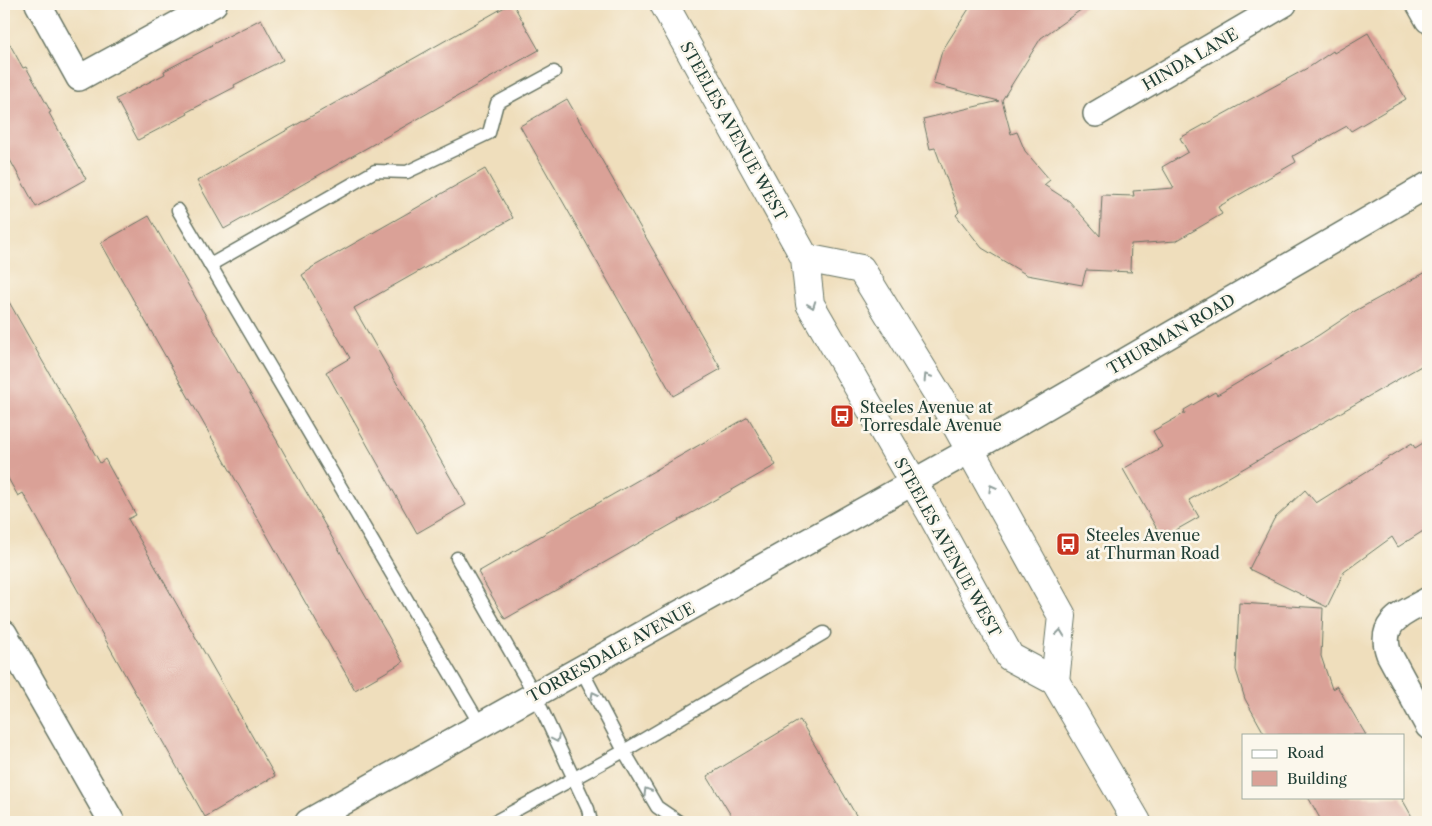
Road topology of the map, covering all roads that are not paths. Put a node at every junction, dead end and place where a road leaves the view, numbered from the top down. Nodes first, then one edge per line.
1 (38, 4) edge
2 (214, 4) edge
3 (664, 4) edge
4 (1284, 4) edge
5 (1419, 4) edge
6 (1428, 20) edge
7 (554, 72) dead end
8 (1096, 114) dead end
9 (1428, 185) edge
10 (178, 210) dead end
11 (805, 258) junction
12 (210, 264) junction
13 (969, 449) junction
14 (913, 482) junction
15 (457, 558) dead end
16 (1428, 600) edge
17 (4, 633) edge
18 (824, 633) dead end
19 (581, 669) junction
20 (1055, 681) junction
21 (534, 695) junction
22 (481, 726) junction
23 (1428, 726) edge
24 (624, 751) junction
25 (574, 779) junction
26 (112, 822) edge
27 (308, 822) edge
28 (494, 822) edge
29 (591, 822) edge
30 (679, 822) edge
31 (1138, 822) edge

1 - 2 street
3 - 11 main road, STEELES AVENUE WEST
4 - 8 street, HINDA LANE
5 - 6 street
7 - 12 lane
9 - 13 street, THURMAN ROAD
10 - 12 lane
13 -> 11 main road
11 -> 14 main road, STEELES AVENUE WEST
12 - 22 lane
13 - 14 street, THURMAN ROAD
20 -> 13 main road
14 - 19 street, TORRESDALE AVENUE
14 - 20 main road, STEELES AVENUE WEST
15 - 21 lane
16 - 23 street
17 - 26 street
18 - 24 lane
19 - 21 street, TORRESDALE AVENUE
24 -> 19 lane
20 - 31 main road
21 - 22 street, TORRESDALE AVENUE
21 -> 25 lane
22 - 27 street, TORRESDALE AVENUE
24 - 25 lane
30 -> 24 lane
25 - 28 lane
25 - 29 lane

